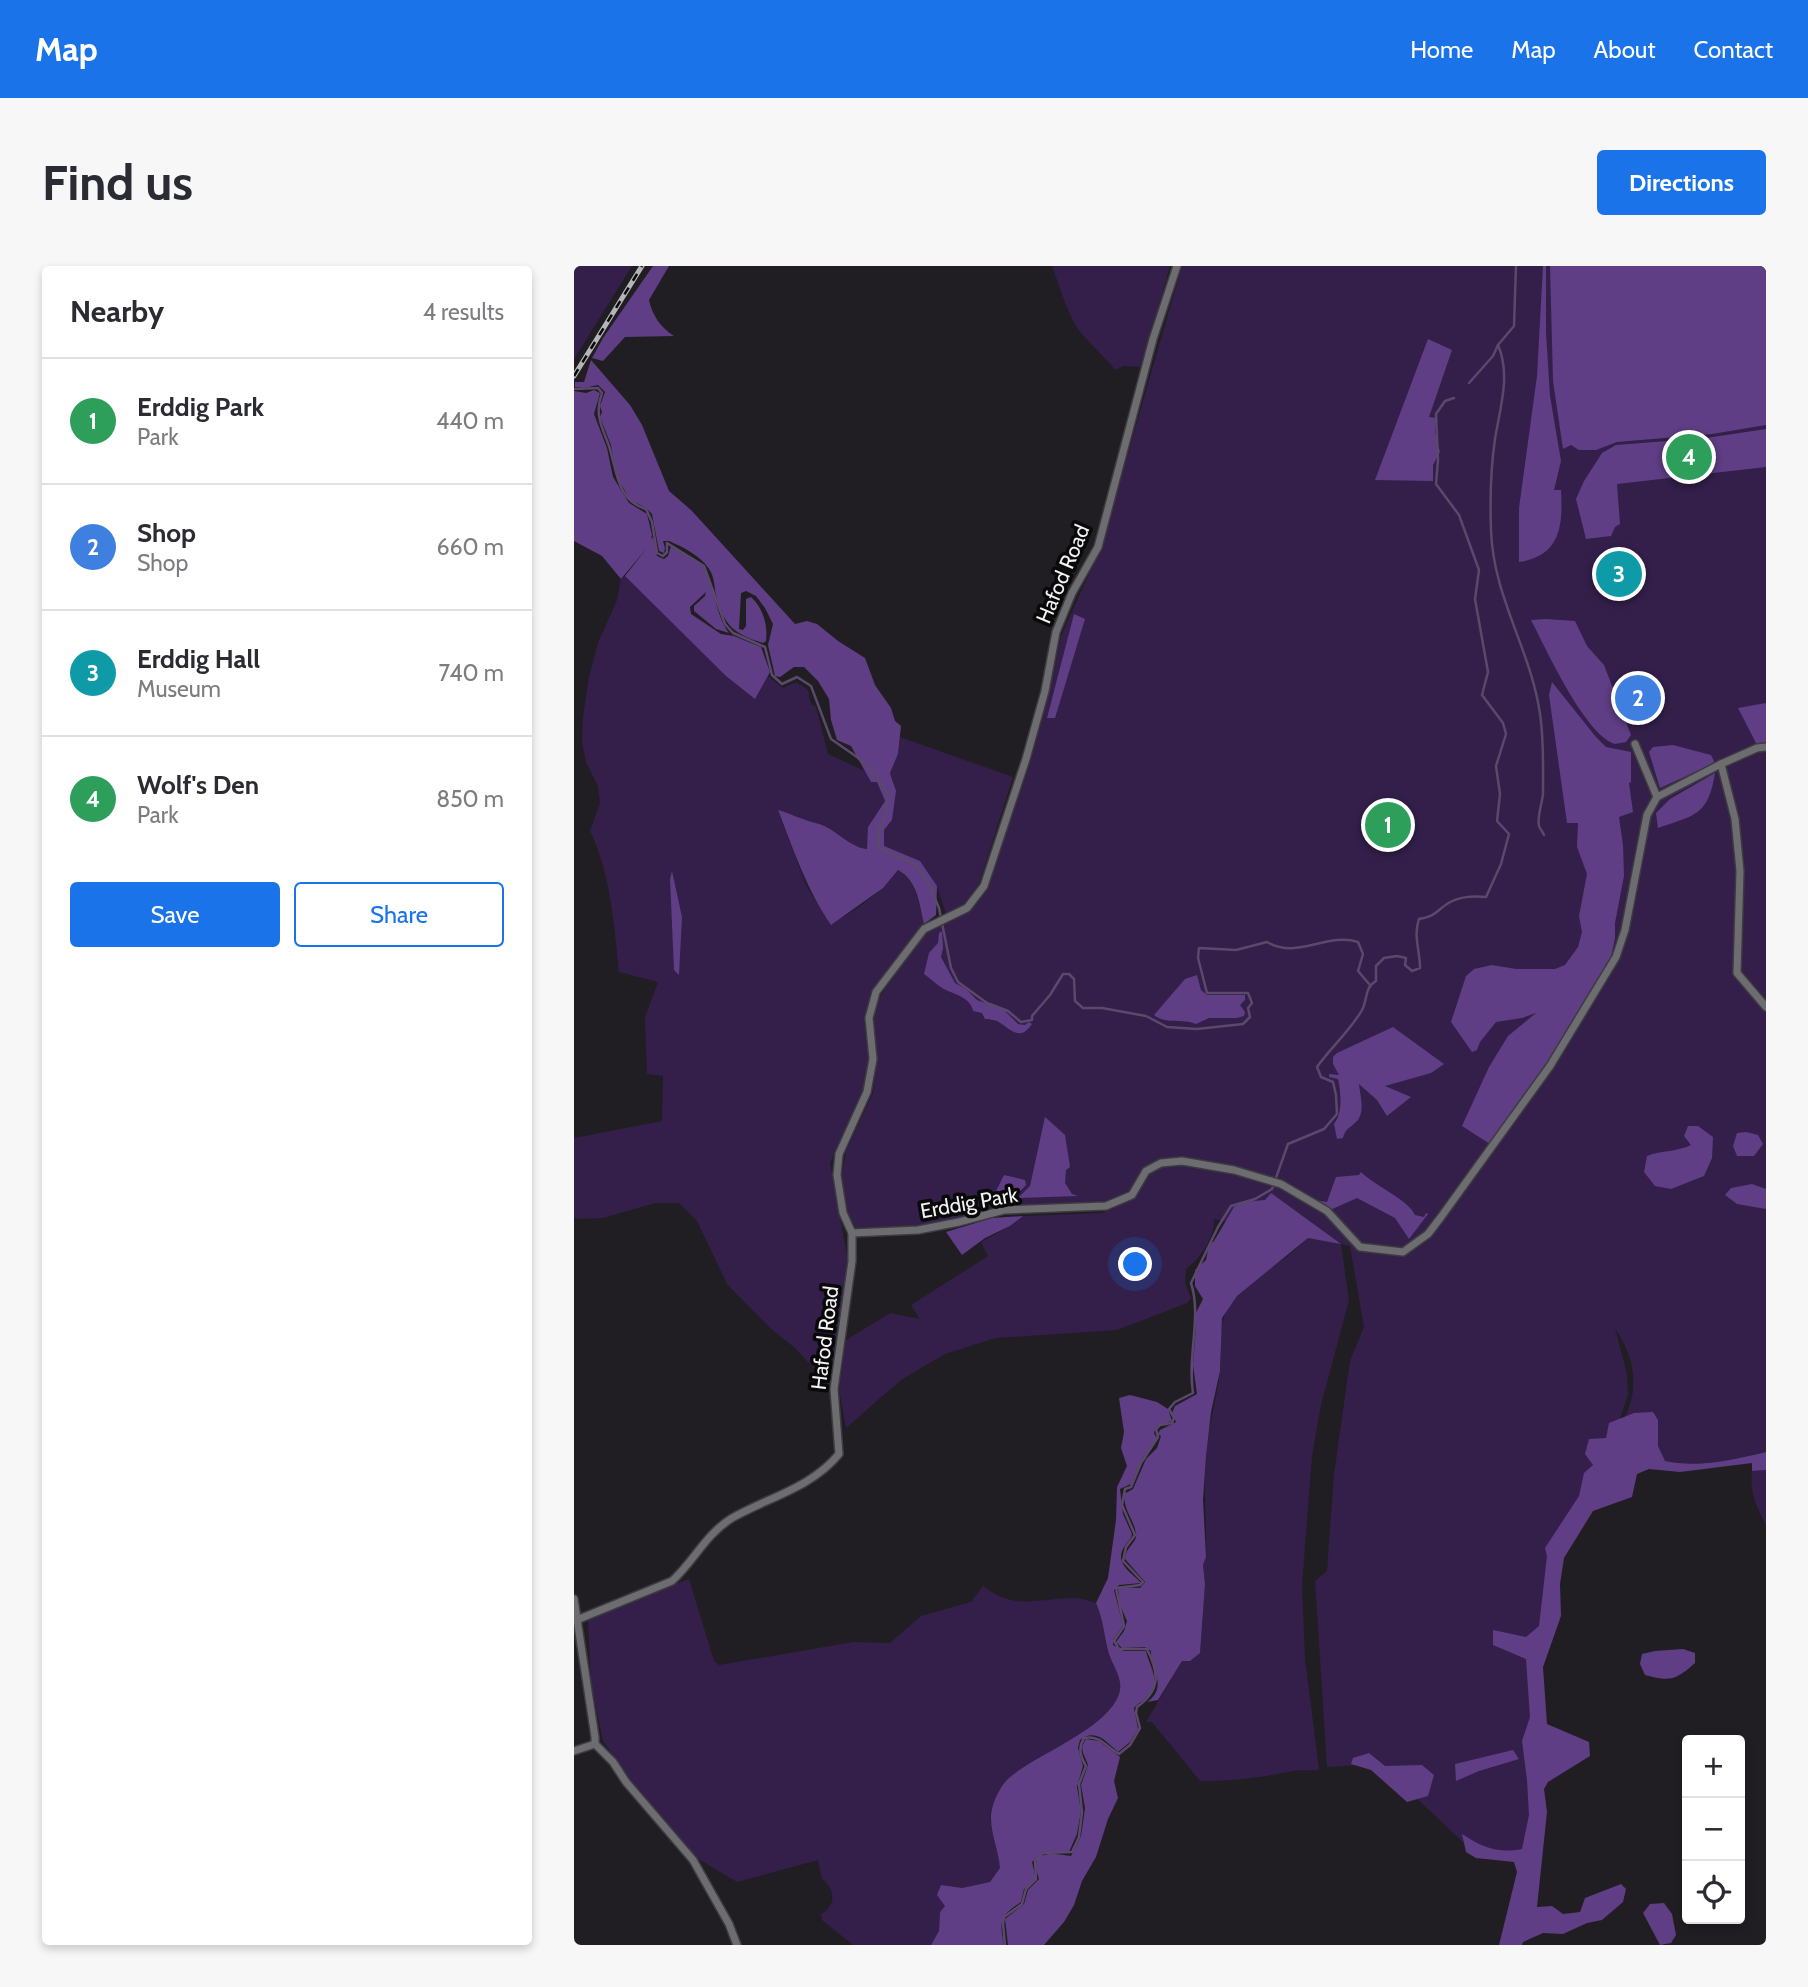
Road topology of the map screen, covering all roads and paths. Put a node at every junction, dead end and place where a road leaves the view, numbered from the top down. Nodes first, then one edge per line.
1 (1177, 266) edge
2 (1635, 744) dead end
3 (1766, 747) edge
4 (1721, 764) junction
5 (1657, 797) junction
6 (1766, 1007) edge
7 (852, 1233) junction
8 (574, 1599) edge
9 (579, 1619) junction
10 (595, 1744) junction
11 (574, 1751) edge
12 (737, 1945) edge

1 - 7 street, Hafod Road
2 - 5 street
3 - 4 street
4 - 5 street
4 - 6 street
5 - 7 street, Erddig Park
7 - 9 street, Hafod Road
8 - 9 street
9 - 10 street
10 - 11 street
10 - 12 street

